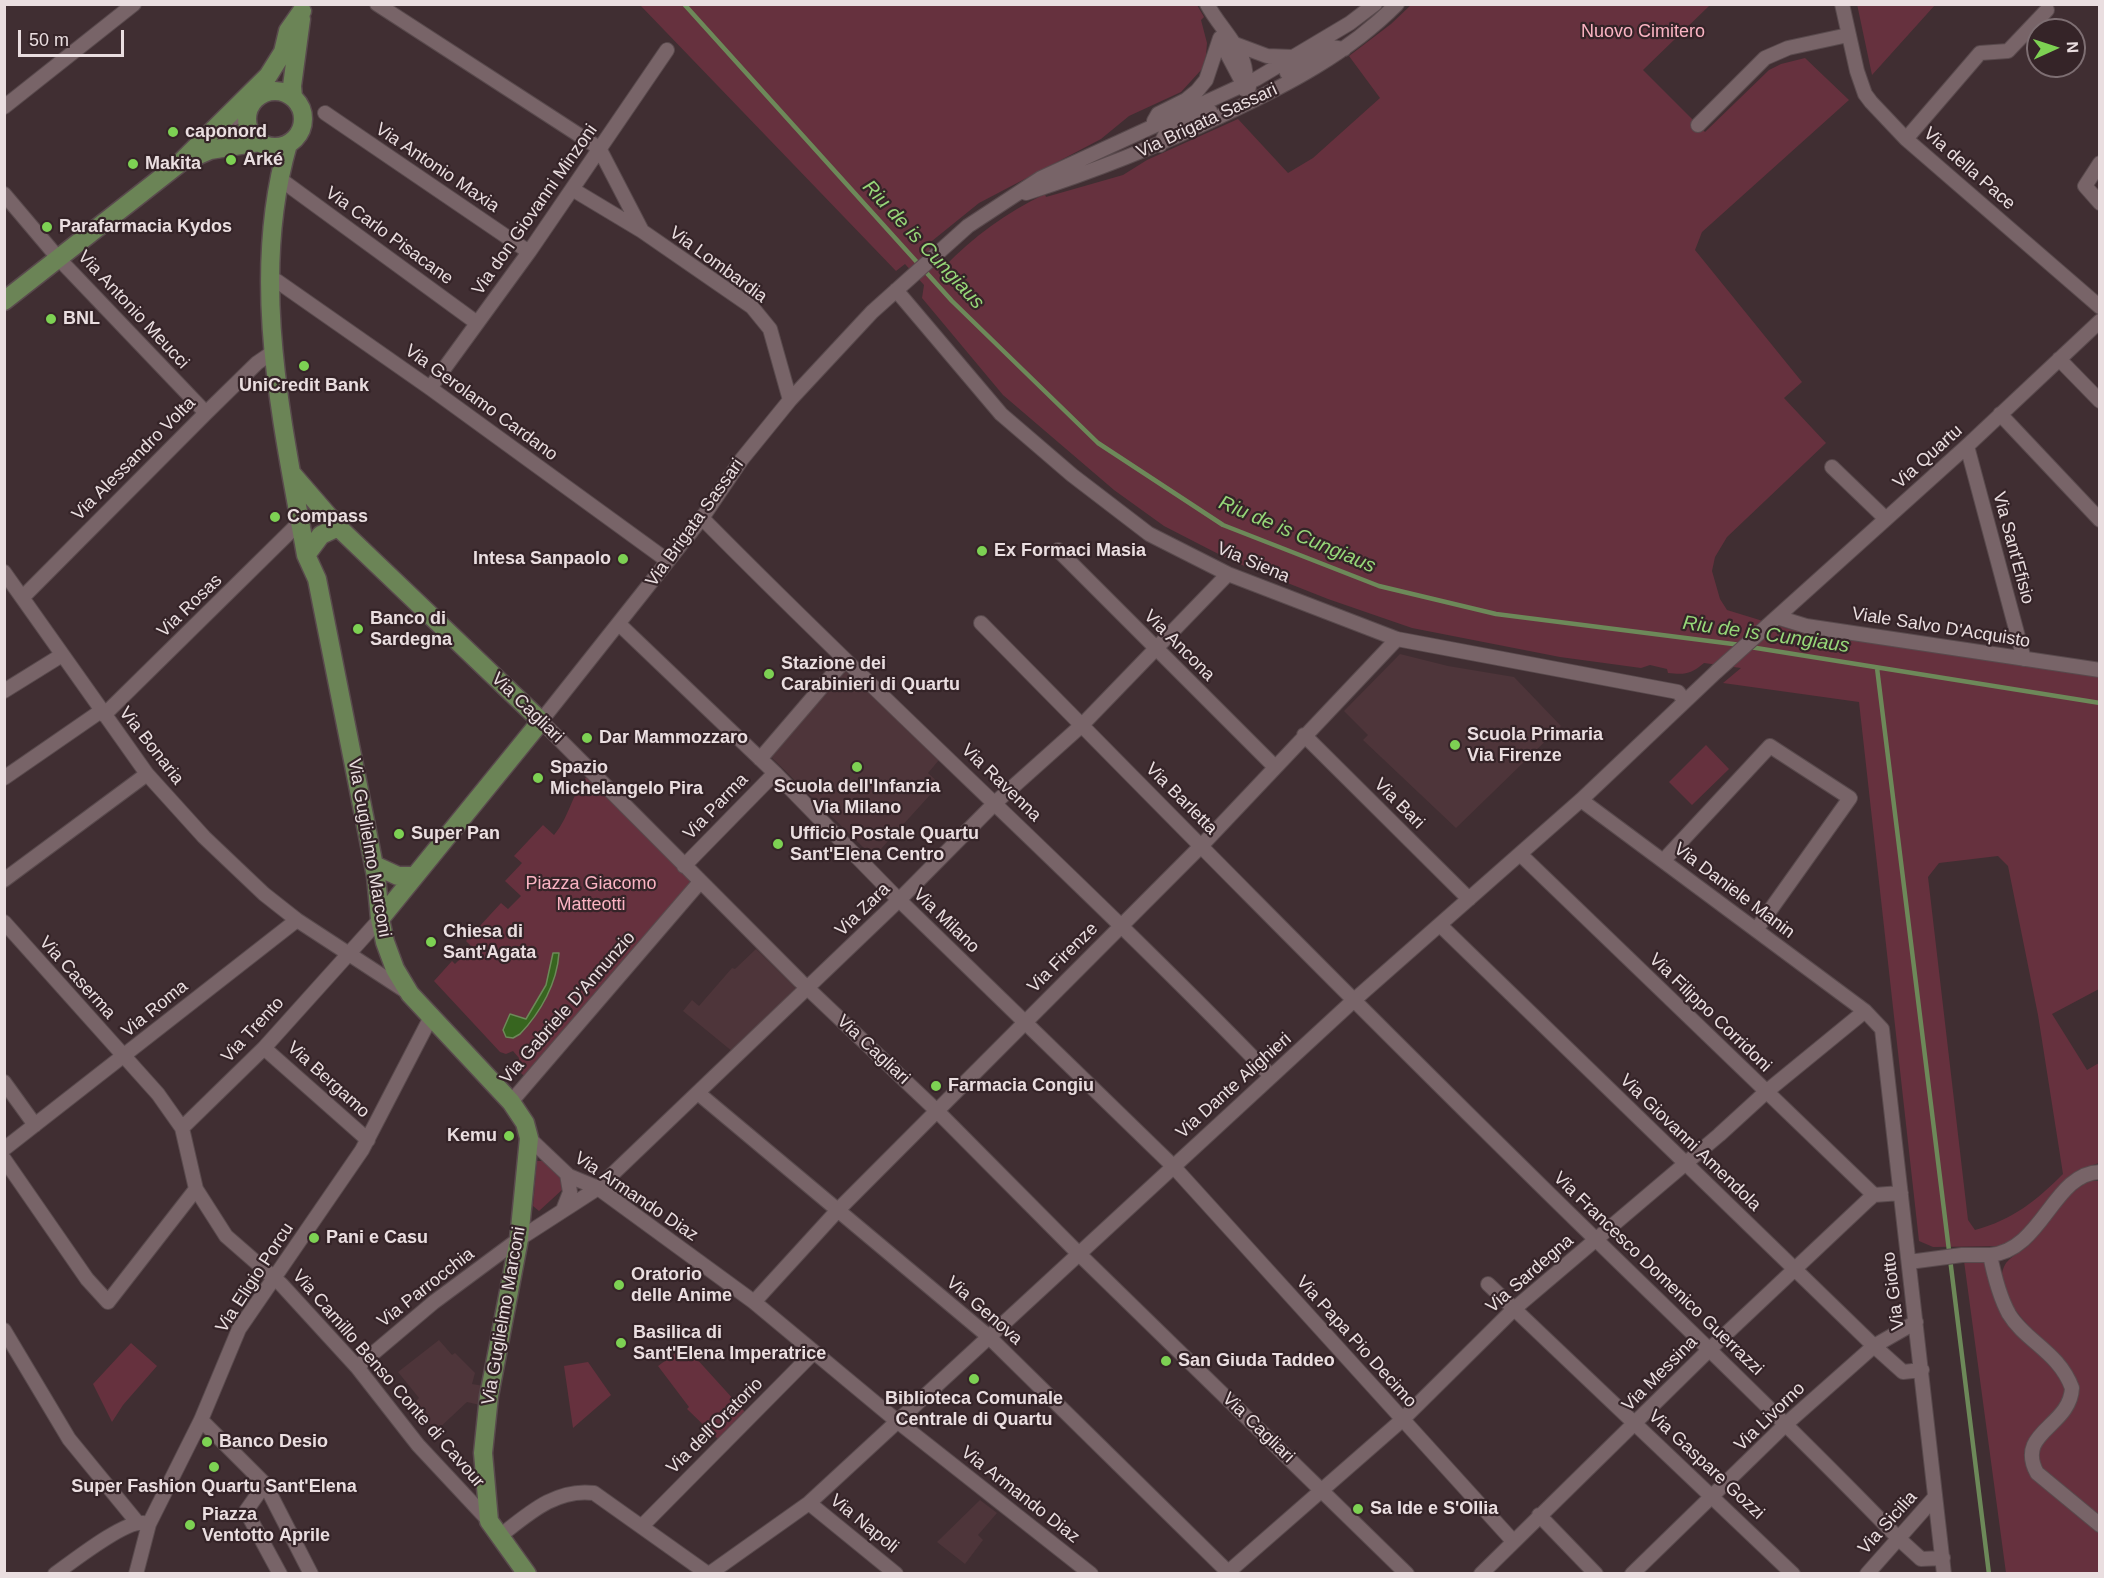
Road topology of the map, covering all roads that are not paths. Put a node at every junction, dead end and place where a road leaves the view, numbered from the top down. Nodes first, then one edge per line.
1 (134, 4) edge
2 (377, 4) edge
3 (1207, 4) edge
4 (1375, 4) edge
5 (1842, 4) edge
6 (1394, 7) edge
7 (302, 8) edge
8 (2047, 10) dead end
9 (1217, 24) junction
10 (1848, 35) junction
11 (1221, 42) junction
12 (1235, 44) junction
13 (1344, 49) junction
14 (667, 50) dead end
15 (1295, 57) junction
16 (1245, 84) junction
17 (269, 92) junction
18 (293, 98) junction
19 (4, 107) edge
20 (248, 112) junction
21 (325, 113) dead end
22 (1698, 125) dead end
23 (1152, 126) junction
24 (215, 127) junction
25 (1906, 139) junction
26 (264, 144) junction
27 (288, 144) junction
28 (1160, 145) junction
29 (599, 148) junction
30 (180, 163) junction
31 (2100, 163) edge
32 (280, 176) junction
33 (572, 189) junction
34 (4, 194) edge
35 (1007, 200) junction
36 (2100, 203) edge
37 (642, 231) junction
38 (529, 252) junction
39 (59, 259) junction
40 (269, 282) junction
41 (896, 290) junction
42 (4, 301) edge
43 (2100, 307) edge
44 (2100, 321) edge
45 (477, 323) junction
46 (273, 352) junction
47 (2059, 359) junction
48 (430, 388) junction
49 (790, 400) junction
50 (2100, 401) edge
51 (206, 413) junction
52 (2000, 414) junction
53 (1967, 446) junction
54 (1832, 466) dead end
55 (293, 476) junction
56 (702, 518) junction
57 (1886, 519) junction
58 (2100, 520) edge
59 (300, 522) junction
60 (338, 527) junction
61 (1058, 549) dead end
62 (306, 555) junction
63 (668, 561) junction
64 (4, 572) edge
65 (1228, 574) junction
66 (24, 596) junction
67 (1772, 622) junction
68 (981, 623) dead end
69 (619, 624) junction
70 (1397, 639) junction
71 (1156, 649) junction
72 (62, 655) junction
73 (2024, 659) junction
74 (845, 660) junction
75 (2100, 670) edge
76 (4, 691) edge
77 (1685, 701) junction
78 (103, 713) junction
79 (541, 721) junction
80 (1082, 725) junction
81 (1304, 735) junction
82 (760, 759) junction
83 (1275, 767) junction
84 (775, 773) junction
85 (147, 774) junction
86 (4, 778) edge
87 (1581, 800) junction
88 (996, 802) junction
89 (1202, 844) junction
90 (1521, 855) junction
91 (1663, 861) junction
92 (374, 865) junction
93 (684, 866) junction
94 (414, 876) junction
95 (4, 880) edge
96 (700, 882) junction
97 (1469, 899) junction
98 (899, 900) junction
99 (380, 919) junction
100 (297, 920) junction
101 (4, 922) edge
102 (1120, 926) junction
103 (1441, 926) junction
104 (1756, 930) junction
105 (347, 953) junction
106 (807, 988) junction
107 (410, 994) junction
108 (1353, 1001) junction
109 (1865, 1011) junction
110 (432, 1015) junction
111 (1024, 1021) junction
112 (264, 1047) junction
113 (124, 1058) junction
114 (1271, 1077) junction
115 (4, 1082) edge
116 (1766, 1092) junction
117 (698, 1093) junction
118 (511, 1102) junction
119 (937, 1111) junction
120 (35, 1125) junction
121 (182, 1128) junction
122 (529, 1138) junction
123 (368, 1140) junction
124 (4, 1149) edge
125 (4, 1159) edge
126 (1685, 1164) junction
127 (1173, 1166) junction
128 (2100, 1173) edge
129 (567, 1174) junction
130 (598, 1188) junction
131 (196, 1189) junction
132 (1900, 1193) junction
133 (1874, 1195) junction
134 (563, 1210) junction
135 (838, 1210) junction
136 (519, 1239) junction
137 (1596, 1241) junction
138 (1079, 1254) junction
139 (1990, 1255) junction
140 (1909, 1262) junction
141 (1793, 1269) junction
142 (276, 1278) junction
143 (1488, 1284) dead end
144 (754, 1302) junction
145 (1514, 1309) junction
146 (1916, 1322) junction
147 (4, 1330) edge
148 (988, 1336) junction
149 (1874, 1346) junction
150 (1711, 1348) junction
151 (814, 1352) junction
152 (357, 1367) junction
153 (1922, 1370) junction
154 (201, 1420) junction
155 (1402, 1420) junction
156 (897, 1421) junction
157 (1636, 1424) junction
158 (1786, 1424) junction
159 (265, 1484) junction
160 (1322, 1489) junction
161 (1714, 1496) junction
162 (1935, 1497) junction
163 (809, 1503) junction
164 (1539, 1515) junction
165 (489, 1521) junction
166 (143, 1523) junction
167 (2100, 1525) edge
168 (642, 1526) junction
169 (500, 1536) junction
170 (1898, 1538) junction
171 (1513, 1542) junction
172 (1943, 1558) junction
173 (1228, 1573) edge
174 (55, 1574) edge
175 (136, 1574) edge
176 (280, 1574) edge
177 (311, 1574) edge
178 (527, 1574) edge
179 (708, 1574) edge
180 (896, 1574) edge
181 (1091, 1574) edge
182 (1407, 1574) edge
183 (1481, 1574) edge
184 (1596, 1574) edge
185 (1632, 1574) edge
186 (1793, 1574) edge
187 (1867, 1574) edge
188 (1944, 1574) edge

1 - 19 street
2 - 29 street
3 - 9 street
4 - 15 street, Via Brigata Sassari
5 - 10 street, Via della Pace
6 - 13 street, Via Brigata Sassari
7 - 17 main road
7 - 18 main road
7 - 24 main road
8 - 25 street
9 - 11 street
9 - 12 street
10 - 22 street
10 - 25 street, Via della Pace
11 - 16 street
11 - 23 street
12 - 15 street
12 - 16 street
13 - 16 street
13 - 28 street, Via Brigata Sassari
14 - 29 street, Via don Giovanni Minzoni
15 - 16 street, Via Brigata Sassari
16 - 23 street, Via Brigata Sassari
16 - 28 street, Via Brigata Sassari
17 - 18 main road
17 - 20 main road
18 - 27 main road
20 - 24 street
20 - 26 main road
21 - 38 street, Via Antonio Maxia
23 - 35 street, Via Brigata Sassari
24 - 30 main road
25 - 43 street, Via della Pace
26 - 27 main road
26 - 30 main road
26 - 32 main road, Via Guglielmo Marconi
27 - 32 main road, Via Guglielmo Marconi
28 - 35 street, Via Brigata Sassari
29 - 33 street, Via don Giovanni Minzoni
29 - 37 street, Via Lombardia
30 - 39 main road
31 - 36 street
32 - 40 main road, Via Guglielmo Marconi
32 - 45 street, Via Carlo Pisacane
33 - 37 street, Via Lombardia
33 - 38 street, Via don Giovanni Minzoni
34 - 39 street, Via Antonio Meucci
35 - 41 street, Via Brigata Sassari
37 - 49 street, Via Lombardia
38 - 45 street, Via don Giovanni Minzoni
39 - 42 main road
39 - 51 street, Via Antonio Meucci
40 - 46 main road, Via Guglielmo Marconi
40 - 48 street, Via Gerolamo Cardano
41 - 49 street, Via Brigata Sassari
41 - 65 street, Via Siena
44 - 47 street, Via Quartu
45 - 48 street, Via don Giovanni Minzoni
46 - 51 street, Via Alessandro Volta
46 - 55 main road, Via Guglielmo Marconi
47 - 50 street
47 - 52 street, Via Quartu
48 - 63 street, Via Gerolamo Cardano
49 - 56 street, Via Brigata Sassari
51 - 66 street, Via Alessandro Volta
52 - 53 street, Via Quartu
52 - 58 street
53 - 57 street, Via Quartu
53 - 73 street, Via Sant'Efisio
54 - 57 street
55 - 59 main road, Via Guglielmo Marconi
55 - 60 main road, Via Cagliari
56 - 63 street, Via Brigata Sassari
56 - 74 street, Via Ravenna
57 - 67 street, Via Quartu
59 - 62 main road, Via Guglielmo Marconi
59 - 78 street, Via Rosas
60 - 62 main road
60 - 79 main road, Via Cagliari
61 - 71 street, Via Ancona
62 - 92 main road, Via Guglielmo Marconi
63 - 69 street, Via Brigata Sassari
64 - 66 street, Via Bonaria
65 - 70 street, Via Siena
65 - 71 street, Via Zara
66 - 72 street, Via Bonaria
67 - 73 street, Viale Salvo D'Acquisto
67 - 77 street, Via Dante Alighieri
68 - 80 street, Via Barletta
69 - 79 street, Via Brigata Sassari
69 - 82 street, Via Milano
70 - 77 street, Via Siena
70 - 81 street, Via Firenze
71 - 80 street, Via Zara
71 - 83 street, Via Ancona
72 - 76 street
72 - 78 street, Via Bonaria
73 - 75 street, Viale Salvo D'Acquisto
74 - 82 street
74 - 88 street, Via Ravenna
77 - 87 street, Via Dante Alighieri
78 - 85 street, Via Bonaria
78 - 86 street, Via Rosas
79 - 93 street, Via Cagliari
79 - 94 main road, Via Brigata Sassari
80 - 88 street, Via Zara
80 - 89 street, Via Barletta
81 - 83 street, Via Firenze
81 - 97 street, Via Bari
82 - 84 street, Via Milano
83 - 89 street, Via Firenze
84 - 93 street, Via Parma
84 - 98 street, Via Milano
85 - 95 street
85 - 100 street, Via Bonaria
87 - 90 street, Via Dante Alighieri
87 - 91 street, Via Daniele Manin
88 - 98 street, Via Zara
88 - 102 street, Via Ravenna
89 - 102 street, Via Firenze
89 - 108 street, Via Barletta
90 - 97 street, Via Dante Alighieri
90 - 116 street, Via Filippo Corridoni
91 - 104 street, Via Daniele Manin
91 - 104 street
92 - 94 main road
92 - 99 main road, Via Guglielmo Marconi
93 - 96 street, Via Cagliari
94 - 99 main road, Via Brigata Sassari
96 - 106 street, Via Cagliari
96 - 118 street, Via Gabriele D'Annunzio
97 - 103 street, Via Dante Alighieri
98 - 106 street, Via Zara
98 - 111 street, Via Milano
99 - 105 street, Via Trento
99 - 107 main road, Via Guglielmo Marconi
100 - 105 street, Via Bonaria
100 - 113 street, Via Roma
101 - 113 street, Via Caserma
102 - 111 street, Via Firenze
102 - 114 street, Via Ravenna
103 - 108 street, Via Dante Alighieri
103 - 126 street, Via Giovanni Amendola
104 - 109 street, Via Daniele Manin
105 - 107 street, Via Bonaria
105 - 112 street, Via Trento
106 - 117 street, Via Zara
106 - 119 street, Via Cagliari
107 - 110 main road, Via Guglielmo Marconi
108 - 114 street, Via Dante Alighieri
108 - 137 street, Via Francesco Domenico Guerrazzi
109 - 116 street, Via Sardegna
109 - 132 street, Via Giotto
110 - 118 main road, Via Guglielmo Marconi
110 - 123 street, Via Eligio Porcu
111 - 119 street, Via Firenze
111 - 127 street, Via Milano
112 - 121 street, Via Trento
112 - 123 street, Via Bergamo
113 - 120 street, Via Roma
113 - 121 street, Via Camillo Benso Conte di Cavour
114 - 127 street, Via Dante Alighieri
115 - 120 street
116 - 126 street, Via Sardegna
116 - 133 street, Via Filippo Corridoni
117 - 130 street, Via Zara
117 - 135 street, Via Genova
118 - 122 main road, Via Guglielmo Marconi
119 - 135 street, Via Firenze
119 - 138 street, Via Cagliari
120 - 124 street, Via Roma
121 - 131 street, Via Camillo Benso Conte di Cavour
122 - 129 street, Via Armando Diaz
122 - 136 main road, Via Guglielmo Marconi
123 - 142 street, Via Eligio Porcu
125 - 131 street
126 - 137 street, Via Sardegna
126 - 141 street, Via Giovanni Amendola
127 - 138 street, Via Dante Alighieri
127 - 155 street, Via Papa Pio Decimo
128 - 139 street
129 - 130 street, Via Armando Diaz
129 - 134 street
130 - 134 street, Via Zara
130 - 144 street, Via Armando Diaz
131 - 142 street, Via Camillo Benso Conte di Cavour
132 - 133 street
132 - 140 street, Via Giotto
133 - 141 street, Via Messina
134 - 136 street, Via Zara
135 - 144 street, Via Firenze
135 - 148 street, Via Genova
136 - 152 street, Via Parrocchia
136 - 165 main road, Via Guglielmo Marconi
137 - 145 street, Via Sardegna
137 - 150 street, Via Francesco Domenico Guerrazzi
138 - 148 street, Via Dante Alighieri
138 - 160 street, Via Cagliari
139 - 140 street
139 - 167 street
140 - 146 street, Via Giotto
141 - 149 street, Via Giovanni Amendola
141 - 150 street, Via Messina
142 - 152 street, Via Camillo Benso Conte di Cavour
142 - 154 street, Via Eligio Porcu
143 - 145 street, Via Gaspare Gozzi
144 - 151 street, Via Armando Diaz
145 - 155 street, Via Sardegna
145 - 157 street, Via Gaspare Gozzi
146 - 149 street, Via Livorno
146 - 153 street, Via Giotto
147 - 166 street
148 - 156 street, Via Dante Alighieri
148 - 173 street, Via Genova
149 - 153 street, Via Giovanni Amendola
149 - 158 street, Via Livorno
150 - 157 street, Via Messina
150 - 158 street, Via Francesco Domenico Guerrazzi
151 - 156 street, Via Armando Diaz
151 - 168 street, Via dell'Oratorio
152 - 165 street, Via Camillo Benso Conte di Cavour
153 - 162 street, Via Giotto
154 - 159 street
154 - 166 street, Via Eligio Porcu
155 - 160 street, Via Sardegna
155 - 171 street, Via Papa Pio Decimo
156 - 163 street, Via Dante Alighieri
156 - 181 street, Via Armando Diaz
157 - 161 street, Via Gaspare Gozzi
157 - 164 street, Via Messina
158 - 161 street, Via Livorno
158 - 170 street, Via Francesco Domenico Guerrazzi
159 - 176 street
159 - 177 street
160 - 173 street, Via Sardegna
160 - 182 street, Via Cagliari
161 - 185 street, Via Livorno
161 - 186 street, Via Gaspare Gozzi
162 - 170 street, Via Sicilia
162 - 172 street, Via Giotto
163 - 179 street, Via Dante Alighieri
163 - 180 street, Via Napoli
164 - 171 street, Via Messina
164 - 184 street
165 - 169 main road
166 - 174 street
166 - 175 street, Via Eligio Porcu
168 - 169 street
168 - 179 street
169 - 178 main road
170 - 172 street, Via Francesco Domenico Guerrazzi
170 - 187 street, Via Sicilia
171 - 183 street, Via Messina
172 - 188 street, Via Giotto

